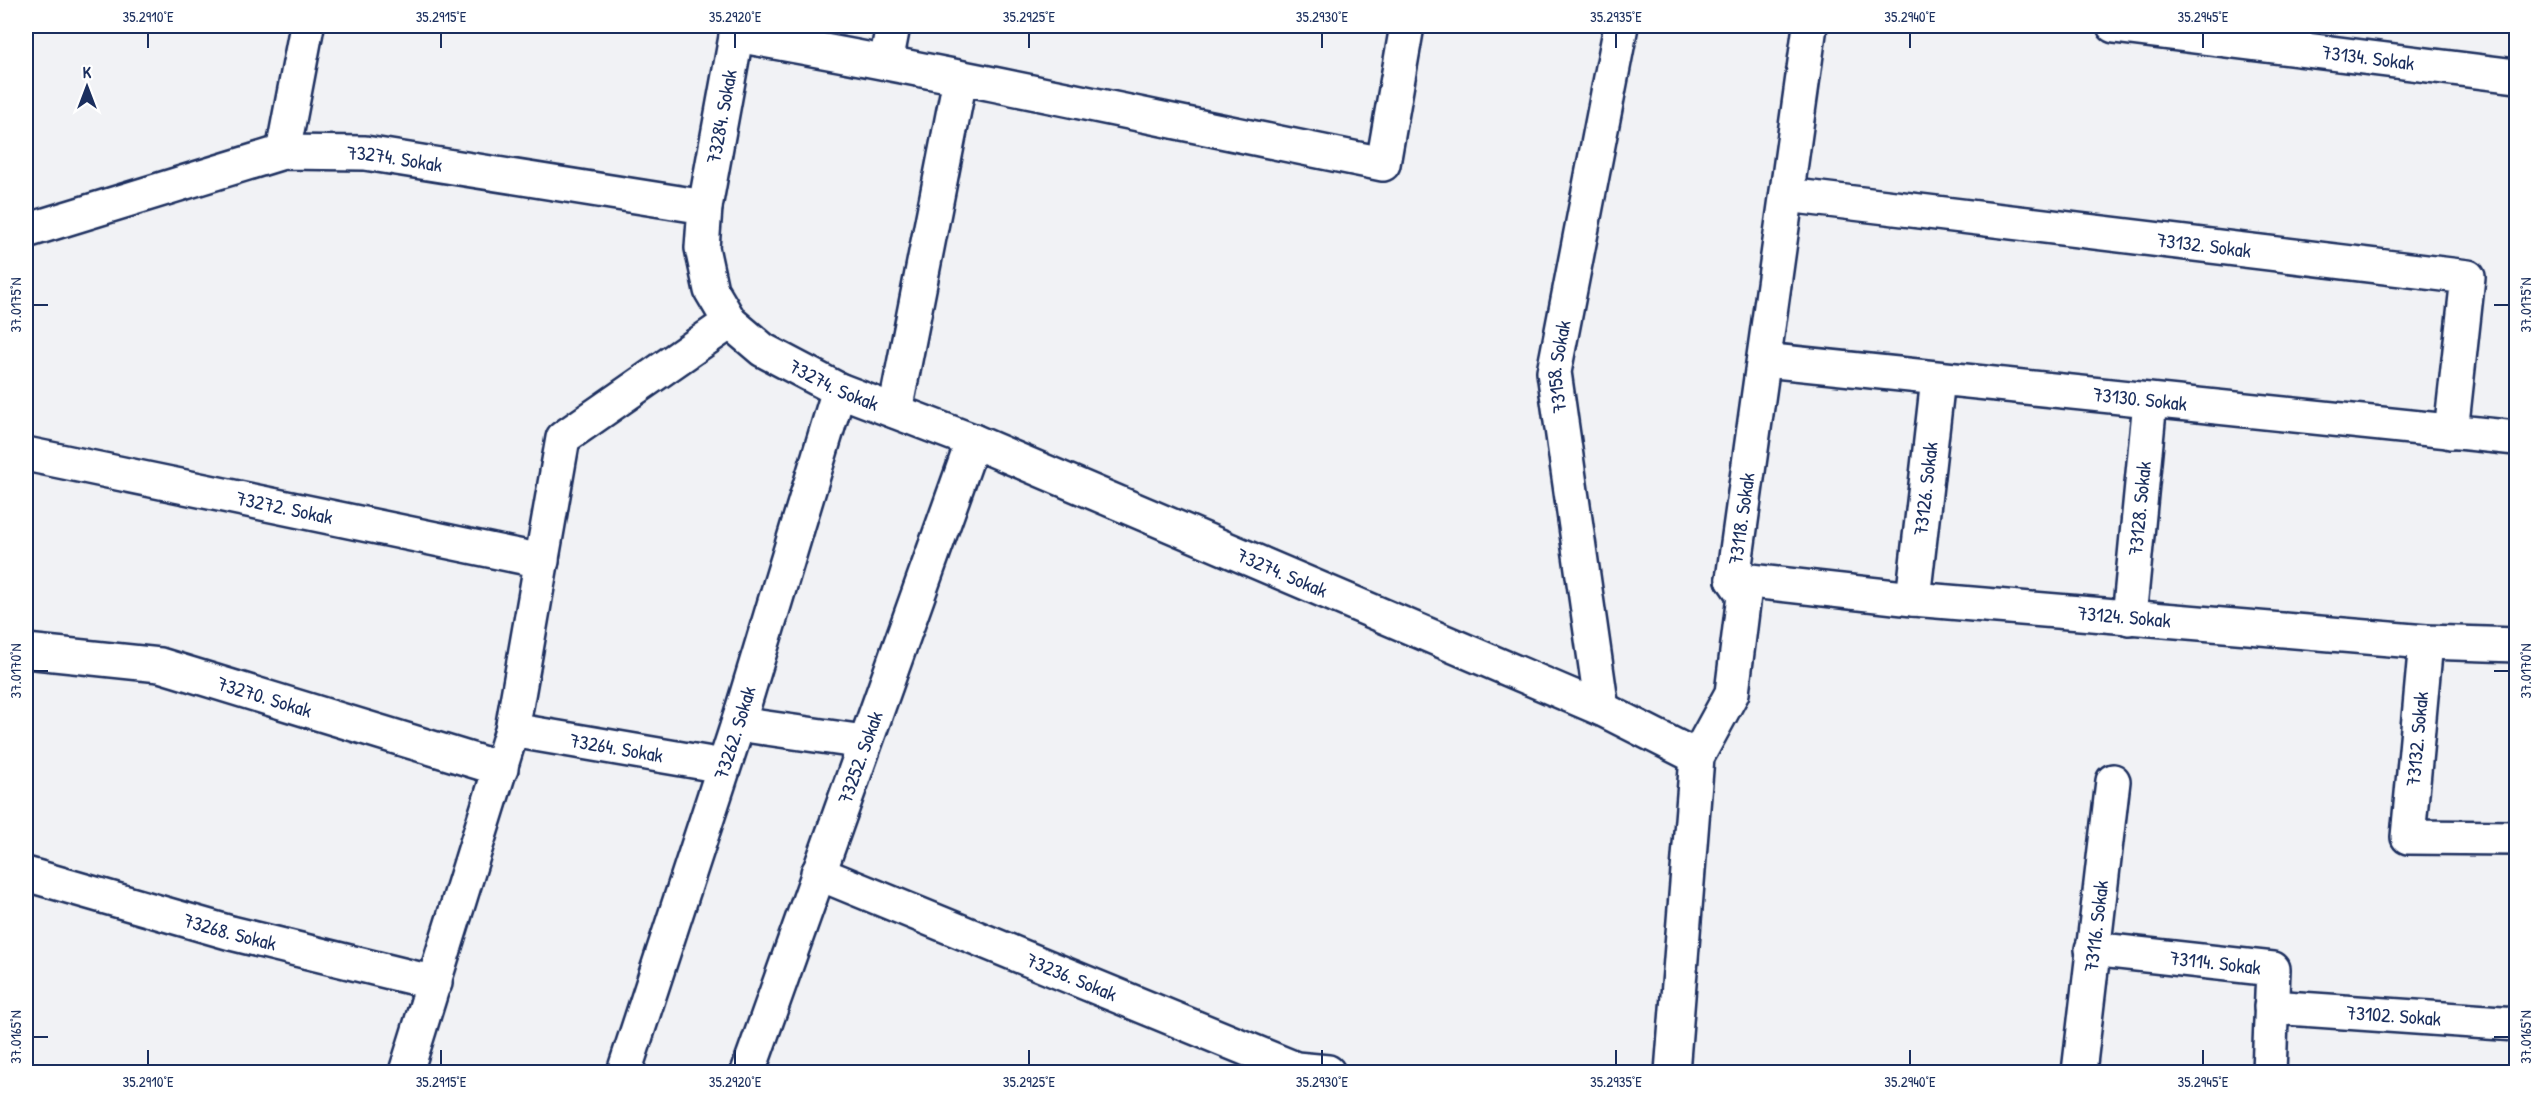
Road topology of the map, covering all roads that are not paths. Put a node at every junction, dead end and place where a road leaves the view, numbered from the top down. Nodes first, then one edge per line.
1 (307, 26) edge
2 (893, 26) edge
3 (1407, 26) edge
4 (1621, 26) edge
5 (1810, 26) edge
6 (2114, 26) edge
7 (2169, 29) edge
8 (737, 30) edge
9 (886, 62) junction
10 (2517, 76) edge
11 (960, 79) junction
12 (283, 152) junction
13 (1787, 195) junction
14 (705, 207) junction
15 (26, 231) edge
16 (730, 322) junction
17 (1764, 360) junction
18 (1938, 379) junction
19 (839, 390) junction
20 (2150, 401) junction
21 (895, 411) junction
22 (2451, 432) junction
23 (2517, 438) edge
24 (973, 441) junction
25 (26, 454) edge
26 (542, 561) junction
27 (1733, 579) junction
28 (1913, 599) junction
29 (2129, 618) junction
30 (2426, 642) junction
31 (2517, 645) edge
32 (26, 651) edge
33 (1602, 709) junction
34 (738, 724) junction
35 (512, 730) junction
36 (864, 742) junction
37 (1697, 758) junction
38 (723, 766) junction
39 (501, 769) junction
40 (2113, 781) dead end
41 (2517, 838) edge
42 (818, 873) junction
43 (26, 874) edge
44 (2092, 949) junction
45 (435, 983) junction
46 (2271, 1007) junction
47 (2517, 1024) edge
48 (406, 1072) edge
49 (624, 1072) edge
50 (748, 1072) edge
51 (1328, 1072) edge
52 (1672, 1072) edge
53 (2079, 1072) edge
54 (2269, 1072) edge

1 - 12 street
2 - 9 street
3 - 11 street
4 - 33 street, 73158. Sokak
5 - 13 street, 73118. Sokak
6 - 7 street, 73134. Sokak
7 - 10 street, 73134. Sokak
8 - 9 street
8 - 14 street, 73284. Sokak
9 - 11 street
11 - 21 street
12 - 14 street, 73274. Sokak
12 - 15 street, 73274. Sokak
13 - 17 street, 73118. Sokak
13 - 22 street, 73132. Sokak
14 - 16 street, 73274. Sokak
16 - 19 street, 73274. Sokak
16 - 26 street
17 - 18 street, 73130. Sokak
17 - 27 street, 73118. Sokak
18 - 20 street, 73130. Sokak
18 - 28 street, 73126. Sokak
19 - 21 street, 73274. Sokak
19 - 34 street, 73262. Sokak
20 - 22 street, 73130. Sokak
20 - 29 street, 73128. Sokak
21 - 24 street, 73274. Sokak
22 - 23 street, 73130. Sokak
24 - 33 street, 73274. Sokak
24 - 36 street, 73252. Sokak
25 - 26 street, 73272. Sokak
26 - 35 street
27 - 28 street, 73124. Sokak
27 - 37 street, 73118. Sokak
28 - 29 street, 73124. Sokak
29 - 30 street, 73124. Sokak
30 - 31 street, 73124. Sokak
30 - 41 street, 73132. Sokak
32 - 39 street, 73270. Sokak
33 - 37 street, 73274. Sokak
34 - 36 street
34 - 38 street, 73262. Sokak
35 - 38 street, 73264. Sokak
35 - 39 street
36 - 42 street, 73252. Sokak
37 - 52 street, 73118. Sokak
38 - 49 street, 73262. Sokak
39 - 45 street
40 - 44 street, 73116. Sokak
42 - 50 street, 73252. Sokak
42 - 51 street, 73236. Sokak
43 - 45 street, 73268. Sokak
44 - 46 street, 73114. Sokak
44 - 53 street, 73116. Sokak
45 - 48 street
46 - 47 street, 73102. Sokak
46 - 54 street, 73114. Sokak

